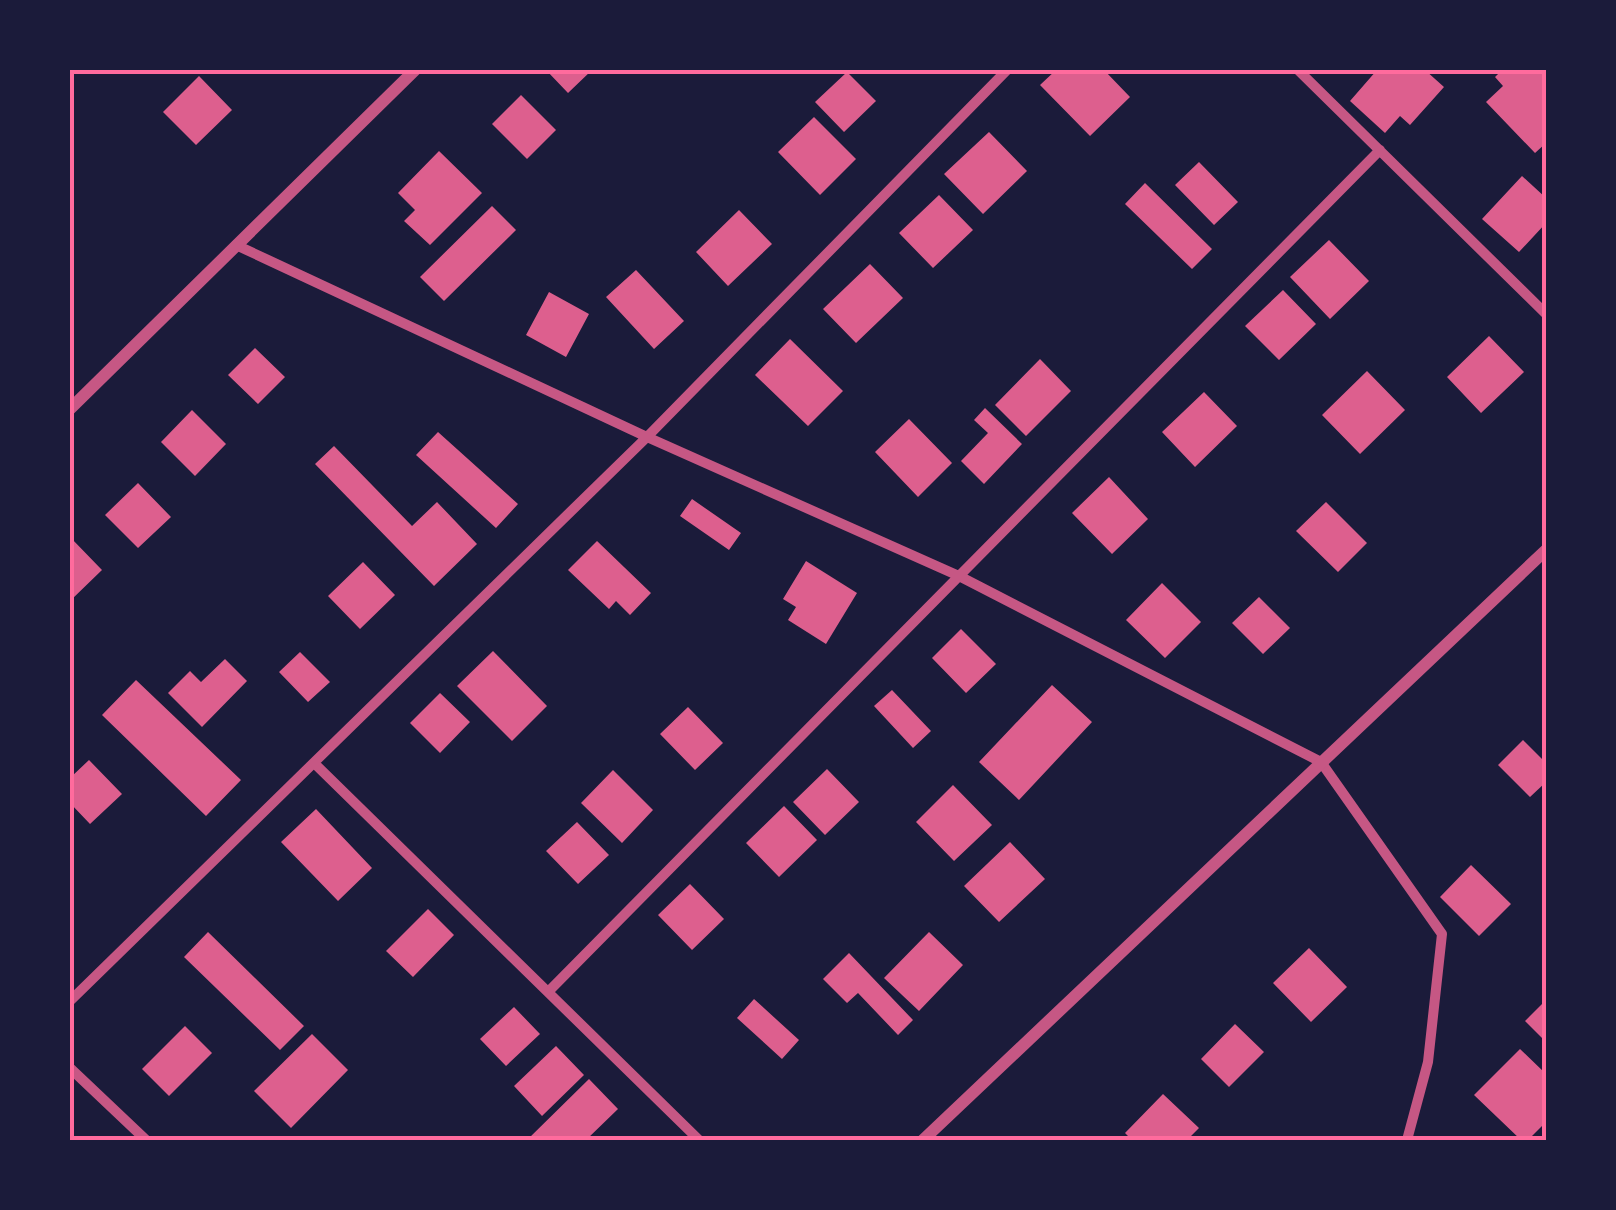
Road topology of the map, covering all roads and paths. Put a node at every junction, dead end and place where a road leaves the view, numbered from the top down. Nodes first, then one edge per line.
1 (415, 70) edge
2 (1007, 70) edge
3 (1298, 70) edge
4 (1380, 150) junction
5 (236, 244) junction
6 (1546, 314) edge
7 (70, 408) edge
8 (647, 438) junction
9 (1546, 550) edge
10 (959, 576) junction
11 (1321, 762) junction
12 (315, 764) junction
13 (549, 991) junction
14 (70, 1001) edge
15 (70, 1068) edge
16 (146, 1140) edge
17 (699, 1140) edge
18 (923, 1140) edge
19 (1407, 1140) edge

1 - 5 street
2 - 8 street
3 - 4 street
4 - 6 street
4 - 10 street
5 - 7 street
5 - 8 street
8 - 10 street
8 - 12 street
9 - 11 street
10 - 11 street
10 - 13 street
11 - 18 street
11 - 19 street
12 - 13 street
12 - 14 street
13 - 17 street
15 - 16 street

